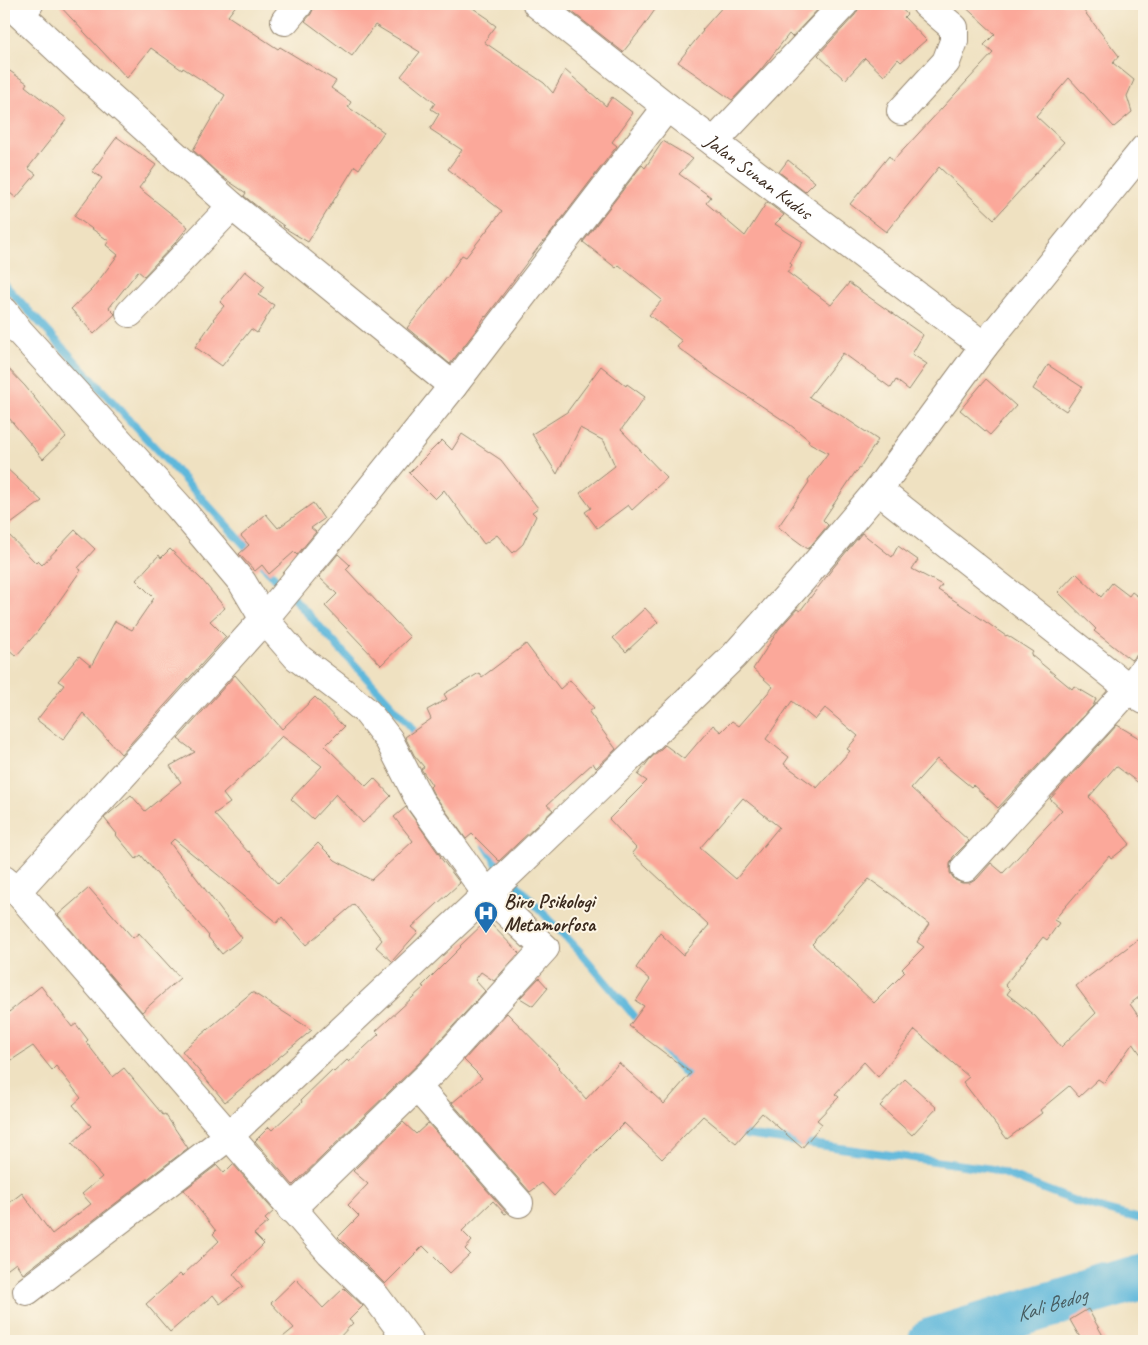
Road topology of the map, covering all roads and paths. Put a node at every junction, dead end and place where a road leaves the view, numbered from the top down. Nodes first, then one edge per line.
1 (29, 4) edge
2 (537, 4) edge
3 (844, 4) edge
4 (926, 4) edge
5 (667, 107) junction
6 (901, 111) dead end
7 (714, 142) junction
8 (1144, 149) edge
9 (232, 206) junction
10 (4, 311) edge
11 (130, 313) dead end
12 (984, 346) junction
13 (453, 386) junction
14 (878, 490) junction
15 (272, 608) junction
16 (1139, 686) edge
17 (965, 868) dead end
18 (10, 885) edge
19 (495, 886) junction
20 (417, 1087) junction
21 (229, 1136) junction
22 (519, 1203) dead end
23 (292, 1209) junction
24 (27, 1291) dead end
25 (409, 1341) edge

1 - 9 street
2 - 5 street, Jalan Sunan Kudus
3 - 7 street
4 - 6 street
5 - 7 street, Jalan Sunan Kudus
5 - 13 street
7 - 12 street, Jalan Sunan Kudus
8 - 12 street
9 - 11 street
9 - 13 street
10 - 15 street
12 - 14 street
13 - 15 street
14 - 16 street
14 - 19 street
15 - 18 street
15 - 19 street
16 - 17 street
18 - 21 street
19 - 20 street
19 - 21 street
20 - 22 street
20 - 23 street
21 - 23 street
21 - 24 street
23 - 25 street

